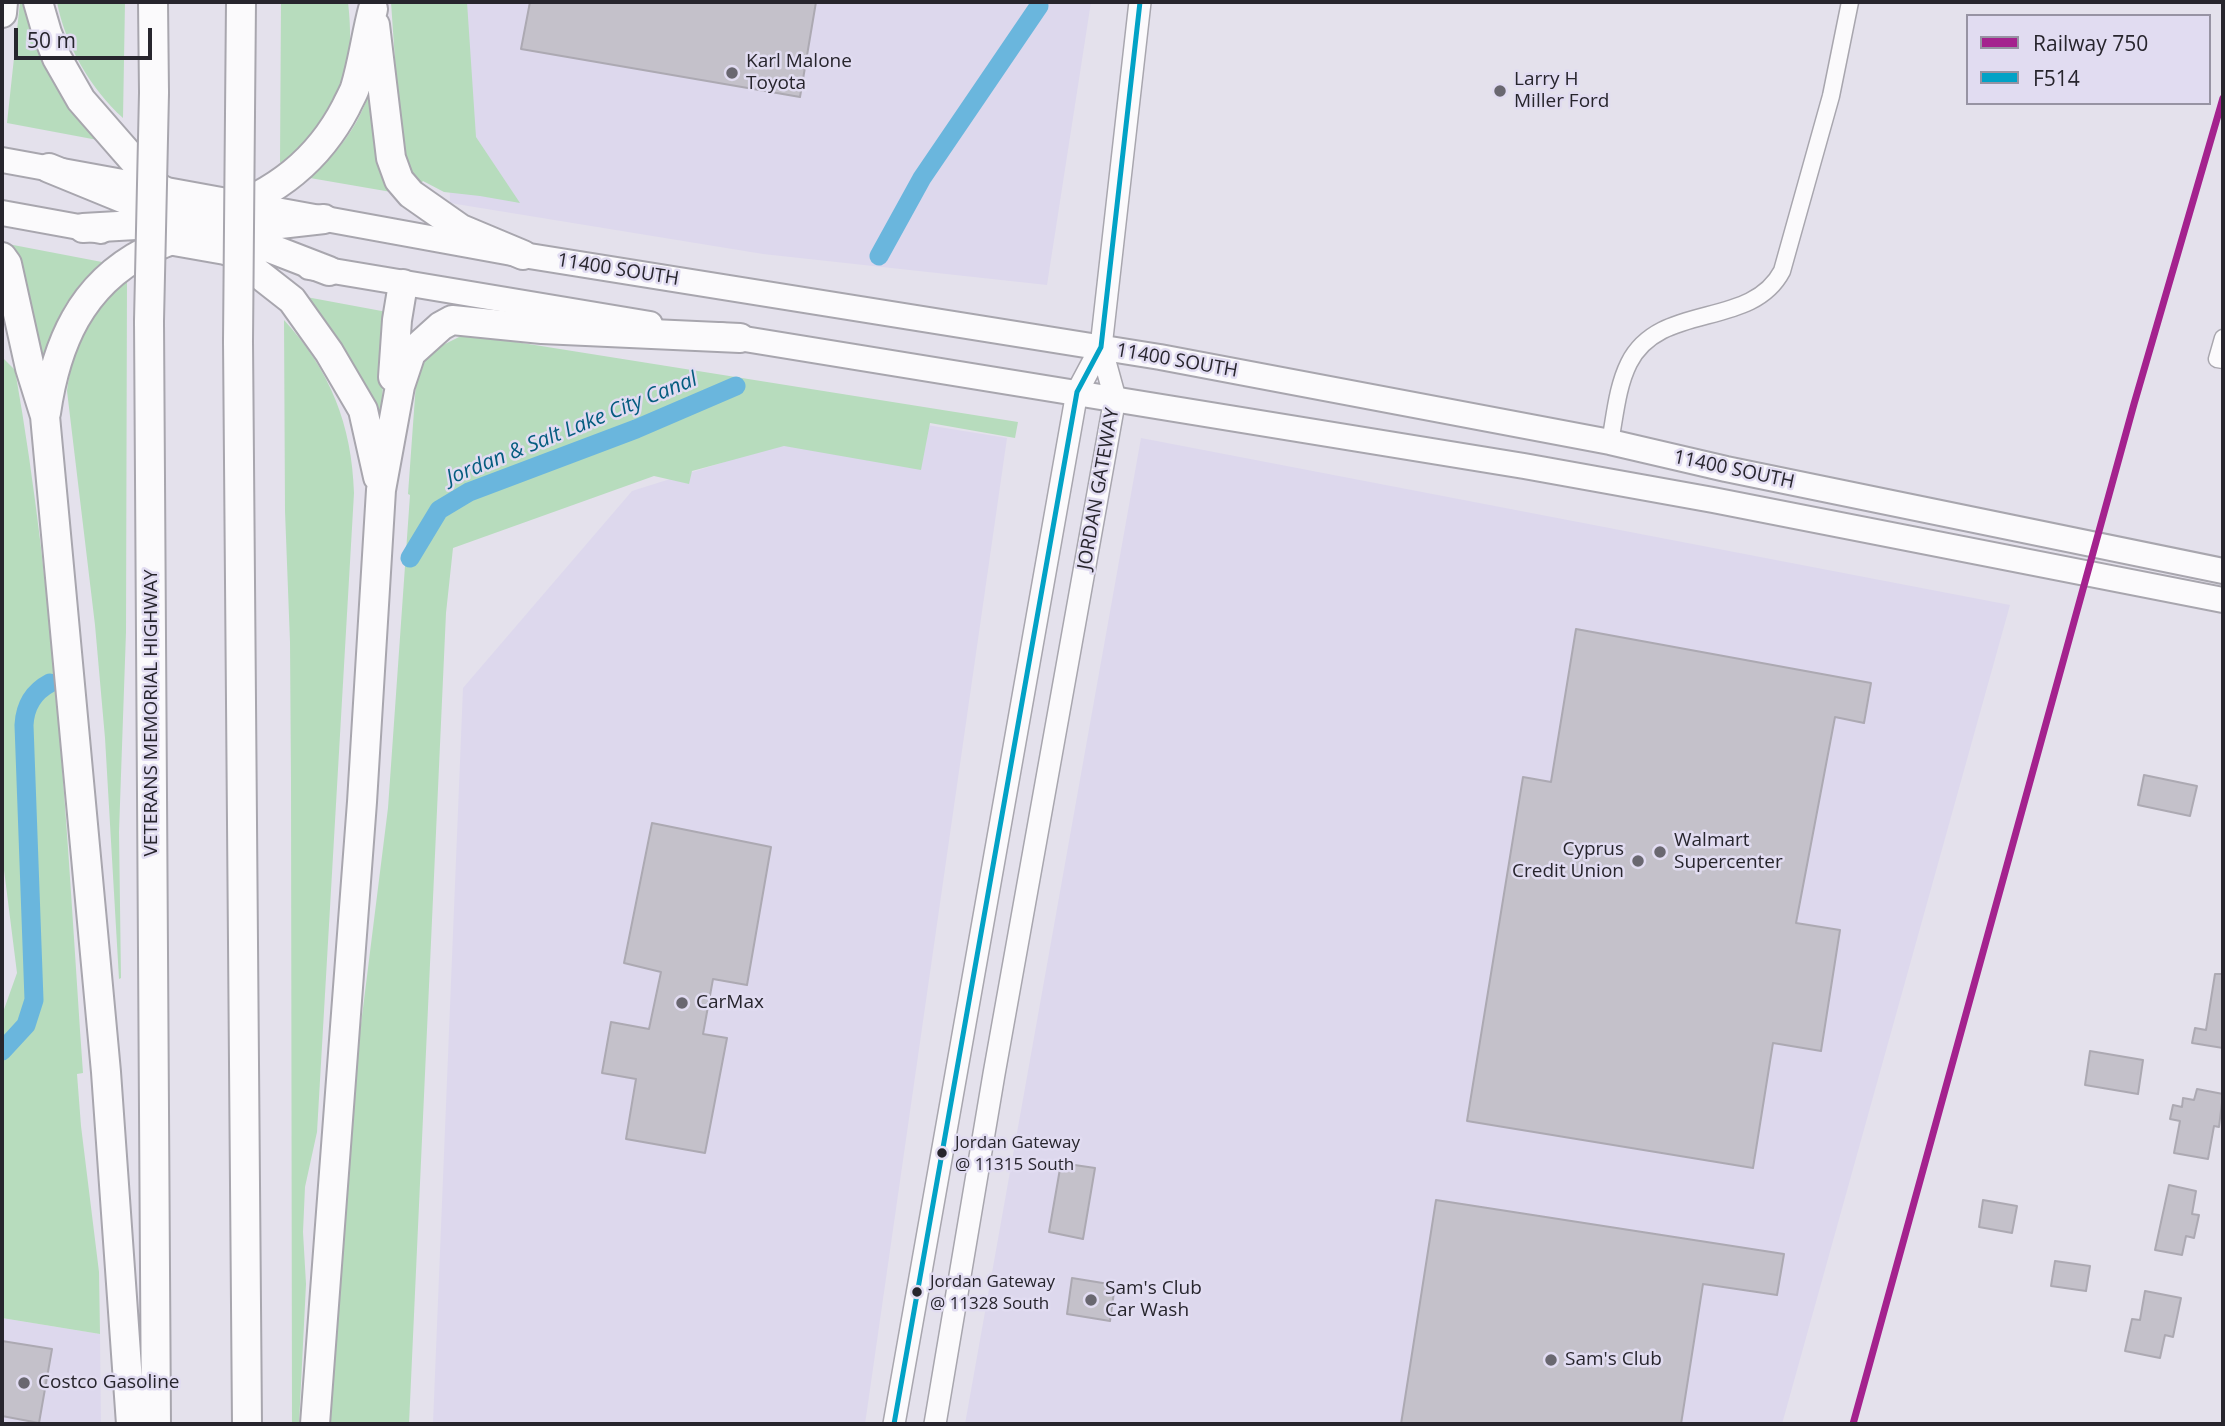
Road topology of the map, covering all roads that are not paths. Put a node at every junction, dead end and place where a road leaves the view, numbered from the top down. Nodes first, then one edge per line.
1 (3, 2) edge
2 (38, 2) edge
3 (153, 2) edge
4 (241, 2) edge
5 (1140, 2) edge
6 (1850, 2) edge
7 (372, 5) edge
8 (2, 13) edge
9 (2, 160) edge
10 (49, 168) junction
11 (156, 186) junction
12 (247, 203) junction
13 (2, 213) edge
14 (324, 219) junction
15 (83, 228) joint
16 (201, 233) junction
17 (523, 255) junction
18 (2, 257) edge
19 (329, 271) joint
20 (404, 284) junction
21 (740, 338) junction
22 (2223, 338) edge
23 (1101, 347) junction
24 (2220, 360) edge
25 (1077, 392) junction
26 (1115, 398) junction
27 (45, 416) junction
28 (392, 425) junction
29 (1609, 442) junction
30 (380, 490) junction
31 (2223, 571) edge
32 (2223, 600) edge
33 (131, 1424) edge
34 (156, 1424) edge
35 (247, 1424) edge
36 (315, 1424) edge
37 (894, 1424) edge
38 (935, 1424) edge

1 - 8 highway
2 - 11 highway
3 - 34 highway, VETERANS MEMORIAL HIGHWAY, bridge
4 - 35 highway, bridge
5 - 23 main road
6 - 29 street
7 - 12 highway
7 - 17 highway
9 - 10 main road, 11400 SOUTH
10 - 11 main road, 11400 SOUTH
10 - 16 highway
11 - 12 main road, 11400 SOUTH
11 - 16 highway
12 - 14 main road, 11400 SOUTH
12 - 16 highway
13 - 15 main road
14 - 16 highway
14 - 17 main road, 11400 SOUTH
15 - 16 highway
16 - 19 highway
16 - 27 highway
16 - 30 highway
17 - 23 main road, 11400 SOUTH
18 - 27 highway
19 - 20 main road, 11400 SOUTH
20 - 21 main road, 11400 SOUTH
20 - 28 highway
21 - 25 main road, 11400 SOUTH
21 - 28 highway
22 - 24 street
23 - 25 main road, JORDAN GATEWAY
23 - 26 main road, JORDAN GATEWAY
23 - 29 main road, 11400 SOUTH
25 - 26 main road, 11400 SOUTH
25 - 37 main road, JORDAN GATEWAY
26 - 32 main road, 11400 SOUTH
26 - 38 main road, JORDAN GATEWAY
27 - 33 highway
28 - 30 highway
29 - 31 main road, 11400 SOUTH
30 - 36 highway

